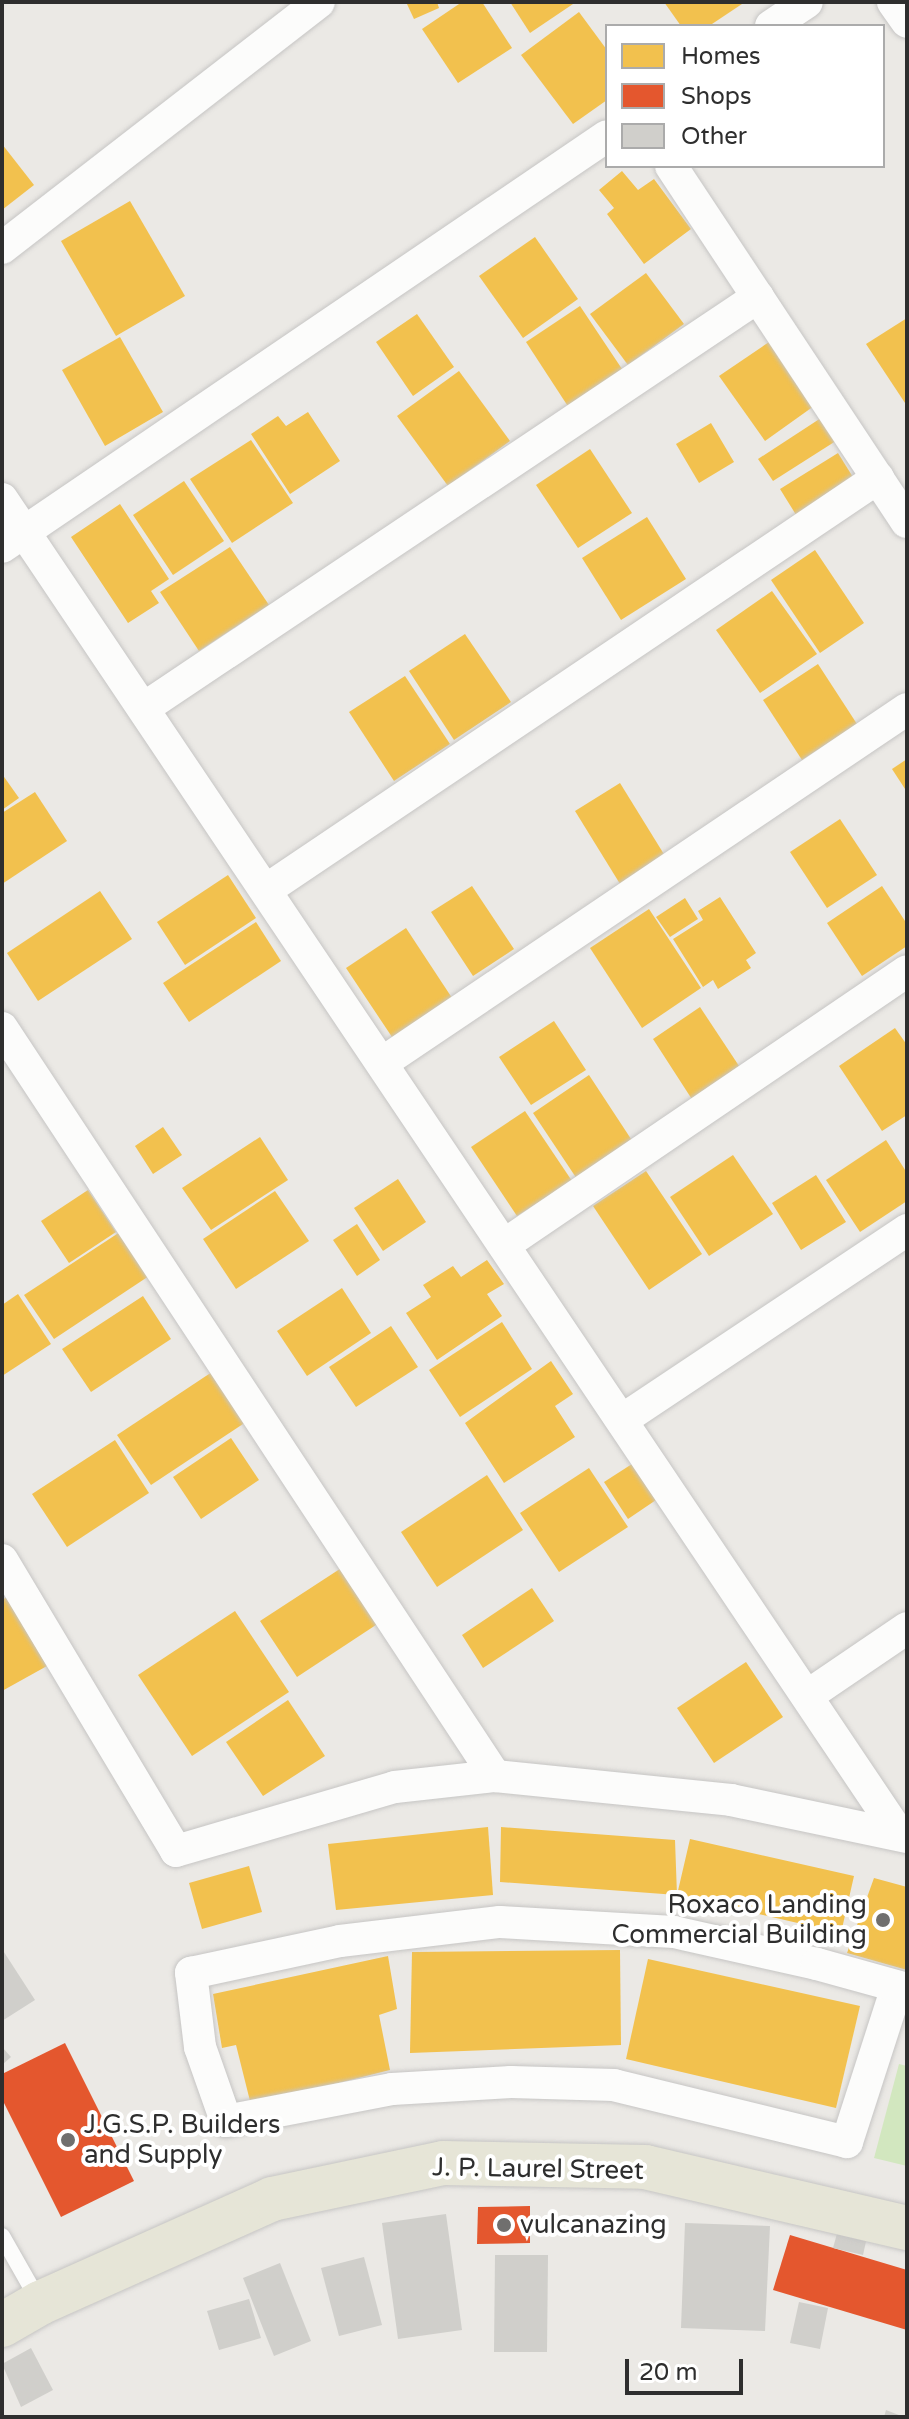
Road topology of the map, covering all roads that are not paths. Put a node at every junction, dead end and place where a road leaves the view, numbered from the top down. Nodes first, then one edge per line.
1 (319, 2) edge
2 (807, 2) edge
3 (893, 2) edge
4 (907, 22) edge
5 (774, 24) edge
6 (605, 137) edge
7 (672, 168) edge
8 (2, 248) edge
9 (758, 297) junction
10 (878, 478) junction
11 (2, 499) edge
12 (907, 522) edge
13 (14, 539) edge
14 (144, 708) junction
15 (907, 709) edge
16 (266, 890) junction
17 (907, 971) edge
18 (2, 1028) edge
19 (382, 1063) junction
20 (907, 1230) edge
21 (504, 1245) junction
22 (622, 1420) junction
23 (2, 1560) edge
24 (907, 1628) edge
25 (807, 1696) junction
26 (495, 1776) junction
27 (903, 1836) edge
28 (902, 1988) edge
29 (907, 2228) edge
30 (2, 2236) edge
31 (40, 2303) junction
32 (2, 2325) edge

1 - 8 street
2 - 5 street
3 - 4 street
6 - 13 street
7 - 9 street
9 - 10 street
9 - 14 street
10 - 12 street
10 - 16 street
11 - 13 street
13 - 14 street
14 - 16 street
15 - 19 street
16 - 19 street
17 - 21 street
18 - 26 street
19 - 21 street
20 - 22 street
21 - 22 street
22 - 25 street
23 - 26 street
24 - 25 street
25 - 27 street
26 - 27 street
28 - 28 street
29 - 31 main road, J. P. Laurel Street
30 - 31 lane
31 - 32 main road, J. P. Laurel Street

